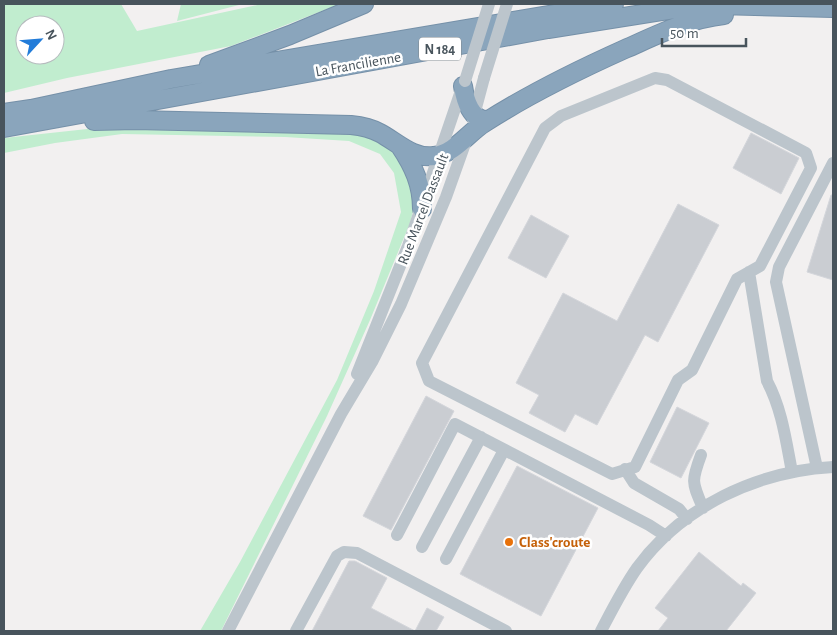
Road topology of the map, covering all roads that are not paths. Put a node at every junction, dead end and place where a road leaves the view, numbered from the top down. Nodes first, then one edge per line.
1 (364, 4) edge
2 (489, 4) edge
3 (507, 4) edge
4 (614, 4) edge
5 (813, 7) junction
6 (833, 8) edge
7 (171, 79) junction
8 (464, 83) junction
9 (4, 112) edge
10 (69, 116) junction
11 (481, 118) junction
12 (4, 128) edge
13 (468, 135) junction
14 (400, 146) junction
15 (439, 155) junction
16 (833, 163) edge
17 (422, 209) junction
18 (749, 272) junction
19 (341, 414) junction
20 (481, 437) junction
21 (504, 450) junction
22 (701, 455) dead end
23 (833, 467) edge
24 (817, 468) junction
25 (626, 470) junction
26 (792, 472) junction
27 (703, 508) junction
28 (687, 519) junction
29 (397, 535) dead end
30 (666, 536) junction
31 (422, 547) dead end
32 (446, 559) dead end
33 (228, 631) edge
34 (296, 631) edge
35 (506, 631) edge
36 (601, 631) edge

1 - 7 highway
2 - 8 street, Rue Marcel Dassault, bridge
3 - 11 street, bridge
4 - 7 highway, La Francilienne / N 184
5 - 6 highway, La Francilienne / N 184
5 - 10 highway, La Francilienne / N 184
5 - 11 highway
7 - 9 highway, La Francilienne / N 184
8 - 11 highway
8 - 15 street, Rue Marcel Dassault
10 - 12 highway, La Francilienne / N 184
10 - 14 highway
11 - 13 highway
13 - 15 highway
13 - 19 street, Rue Marcel Dassault
14 - 15 highway
14 - 17 highway
15 - 17 street, Rue Marcel Dassault
16 - 24 street
17 - 19 street, Rue Marcel Dassault
18 - 25 street
18 - 25 street
18 - 26 street
19 - 33 street, Rue Marcel Dassault
20 - 21 street
20 - 29 street
20 - 31 street
21 - 30 street
21 - 32 street
22 - 27 street
23 - 24 street
24 - 26 street
25 - 28 street
26 - 27 street
27 - 28 street
28 - 30 street
30 - 36 street
34 - 35 street

